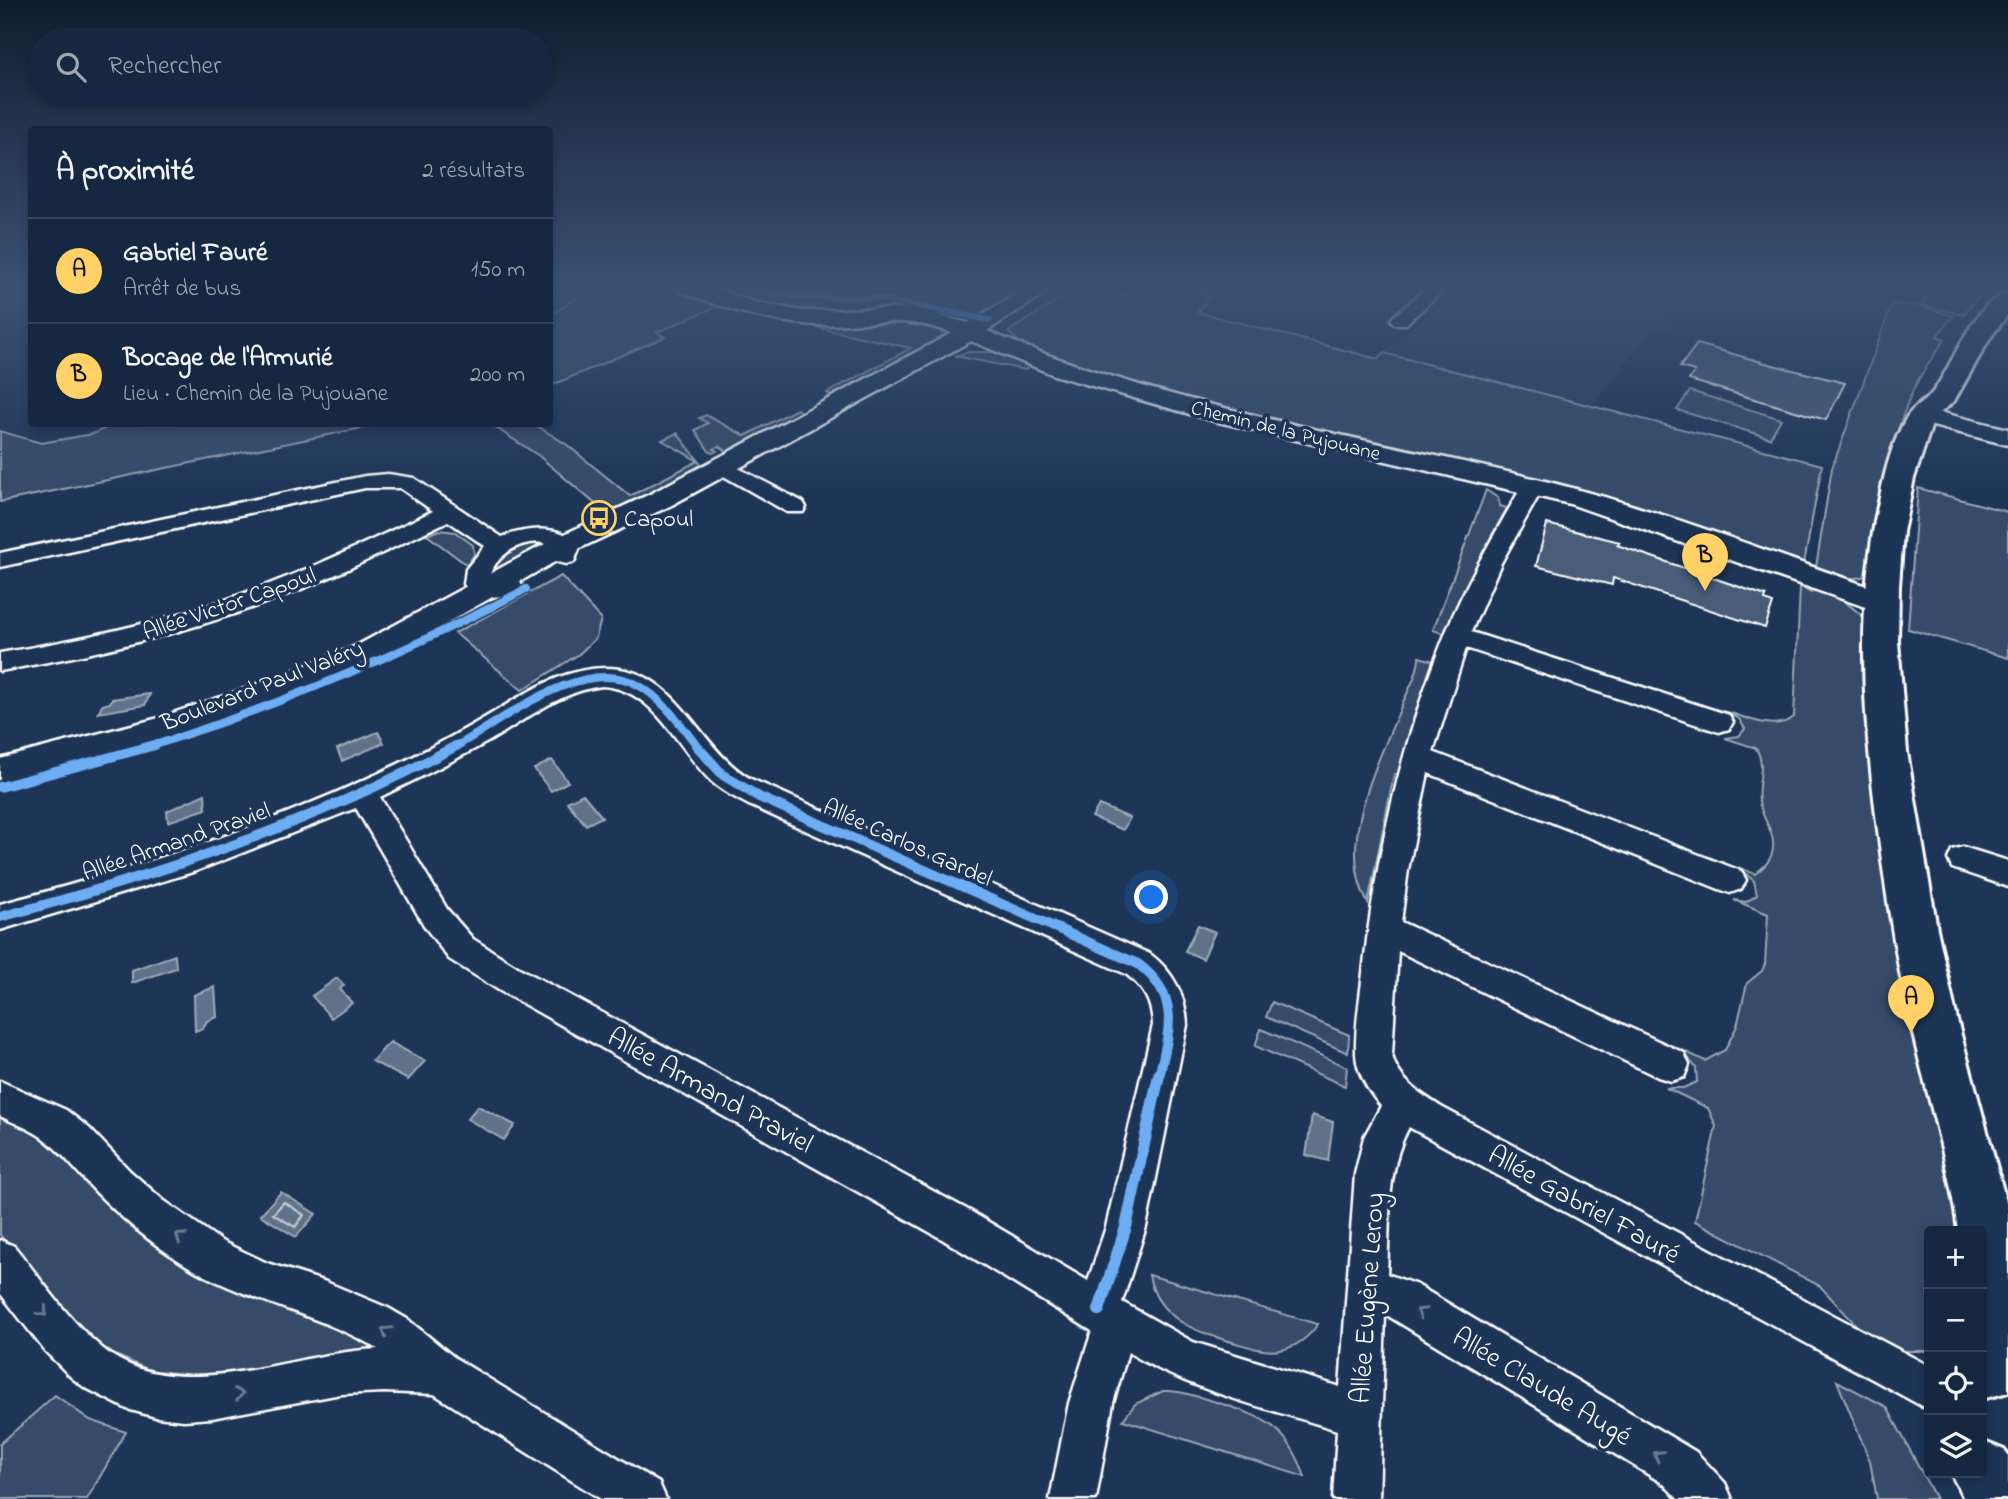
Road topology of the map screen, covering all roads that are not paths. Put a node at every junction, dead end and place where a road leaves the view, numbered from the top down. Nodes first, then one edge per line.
1 (927, 356) edge
2 (1028, 356) edge
3 (1942, 356) edge
4 (1967, 356) edge
5 (1925, 411) junction
6 (2008, 437) edge
7 (723, 466) junction
8 (1533, 486) junction
9 (795, 507) dead end
10 (447, 513) junction
11 (499, 545) junction
12 (566, 551) junction
13 (0, 560) edge
14 (496, 588) junction
15 (1882, 602) junction
16 (1457, 636) junction
17 (0, 662) edge
18 (1719, 722) dead end
19 (1416, 757) junction
20 (2, 771) edge
21 (363, 794) junction
22 (1964, 859) dead end
23 (2008, 874) edge
24 (1730, 880) dead end
25 (0, 917) edge
26 (1384, 929) junction
27 (1671, 1065) dead end
28 (0, 1098) edge
29 (1403, 1103) junction
30 (1976, 1183) junction
31 (2008, 1250) edge
32 (0, 1260) edge
33 (1366, 1287) junction
34 (1986, 1289) edge
35 (1107, 1316) junction
36 (2008, 1363) edge
37 (1987, 1367) edge
38 (440, 1373) junction
39 (1924, 1386) edge
40 (1359, 1415) junction
41 (1986, 1478) edge
42 (643, 1499) edge
43 (1073, 1499) edge
44 (1356, 1499) edge
45 (1709, 1499) edge
46 (2002, 1499) edge

1 - 7 street, Boulevard Paul Valéry
2 - 8 street, Chemin de la Pujouane
3 - 5 main road
4 - 5 main road
5 - 6 street
5 - 15 main road
7 - 9 street
7 - 12 street, Boulevard Paul Valéry
8 - 15 street, Chemin de la Pujouane
8 - 16 street, Allée Gabriel Fauré
10 - 11 street
10 - 13 street
10 - 17 street, Allée Victor Capoul
11 - 12 street
11 - 14 street
12 - 14 street, Boulevard Paul Valéry
14 - 20 street, Boulevard Paul Valéry
15 - 30 main road
16 - 18 street
16 - 19 street, Allée Gabriel Fauré
19 - 24 street
19 - 26 street, Allée Gabriel Fauré
21 - 25 street, Allée Armand Praviel
21 - 35 street, Allée Armand Praviel
21 - 35 street, Allée Carlos Gardel
22 - 23 street
26 - 27 street
26 - 29 street, Allée Gabriel Fauré
38 -> 28 street
29 - 33 street, Allée Eugène Leroy
29 - 39 street, Allée Gabriel Fauré
30 - 31 main road
30 - 34 main road
32 -> 38 street
33 - 40 street, Allée Eugène Leroy
45 -> 33 street, Allée Claude Augé
35 - 40 street, Allée Armand Praviel
35 - 43 street, Allée Carlos Gardel
36 - 37 main road
38 - 42 street
40 - 44 street, Allée Eugène Leroy
41 - 46 main road

